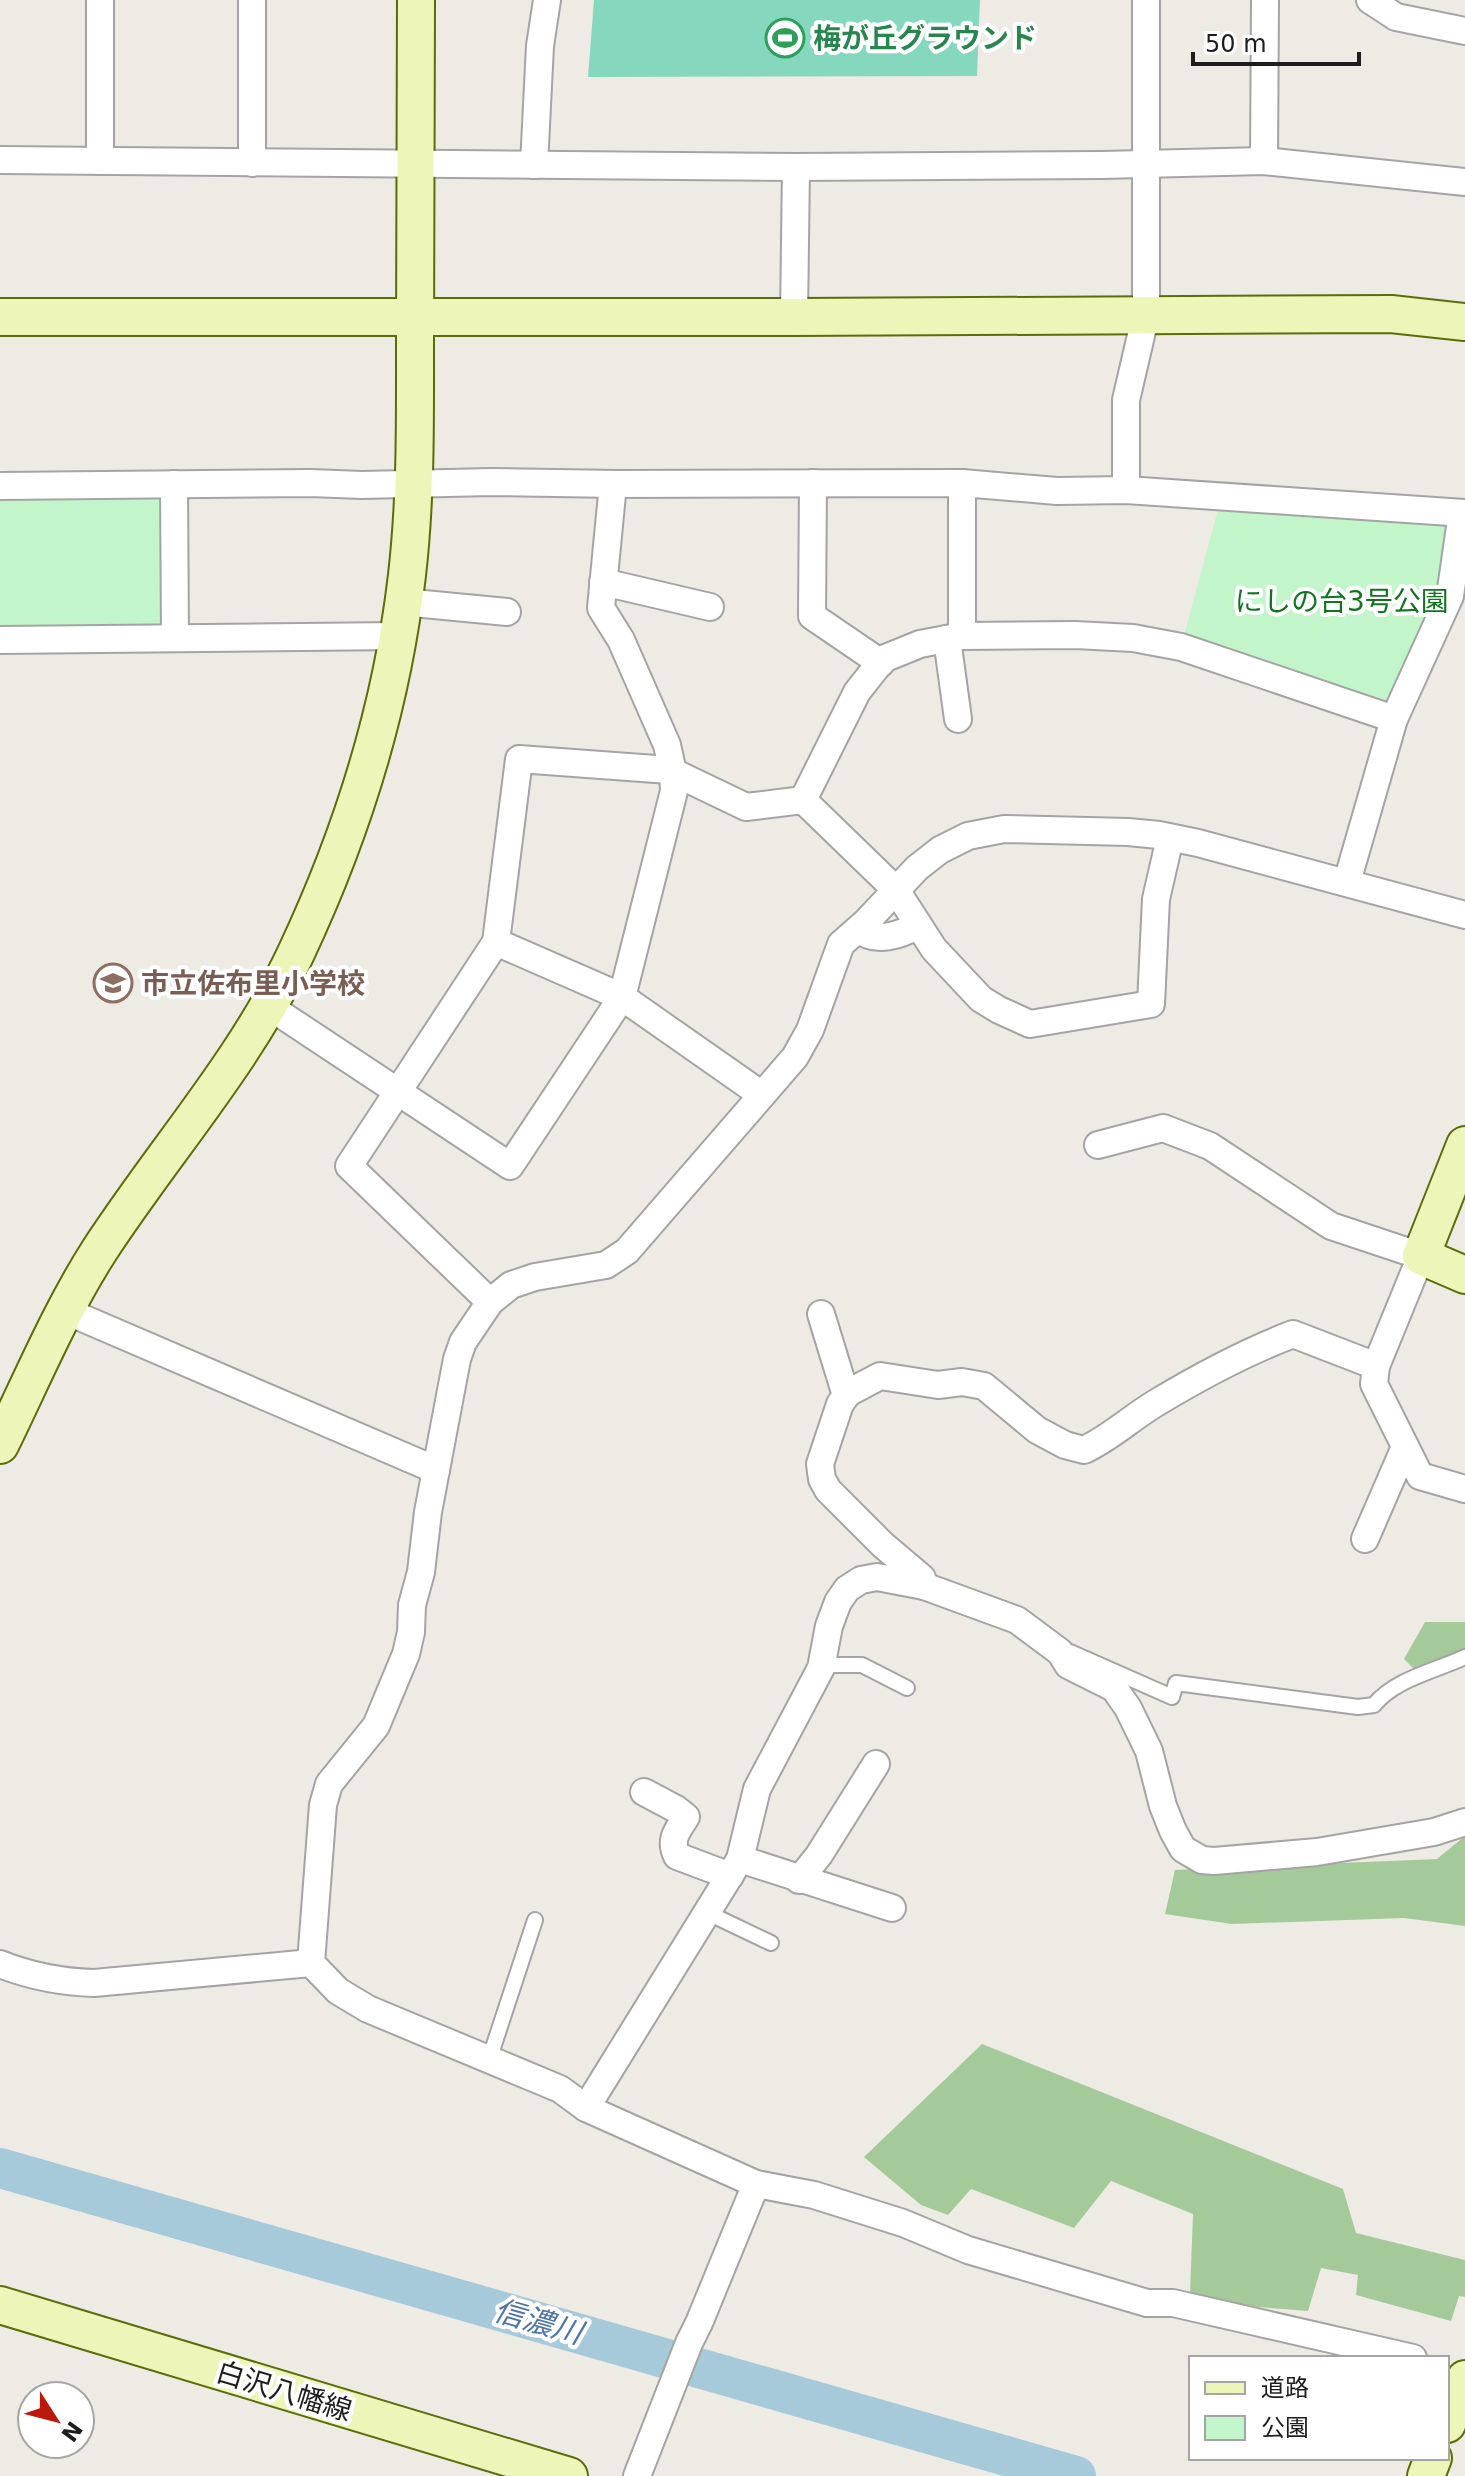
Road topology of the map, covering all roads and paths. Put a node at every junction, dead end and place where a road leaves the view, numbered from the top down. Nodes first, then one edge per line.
1 (100, 0) edge
2 (252, 0) edge
3 (416, 0) edge
4 (547, 0) edge
5 (1146, 0) edge
6 (1265, 0) edge
7 (1370, 0) edge
8 (1465, 31) edge
9 (0, 160) edge
10 (100, 161) junction
11 (1264, 161) junction
12 (252, 163) junction
13 (1146, 163) junction
14 (416, 164) junction
15 (534, 165) junction
16 (796, 167) junction
17 (1465, 182) edge
18 (1146, 314) junction
19 (416, 315) junction
20 (0, 317) edge
21 (794, 317) junction
22 (1465, 322) edge
23 (414, 483) junction
24 (813, 483) junction
25 (962, 483) junction
26 (174, 484) junction
27 (613, 484) junction
28 (0, 486) edge
29 (1126, 490) junction
30 (1464, 513) edge
31 (603, 582) junction
32 (710, 607) dead end
33 (507, 612) dead end
34 (400, 619) junction
35 (175, 637) junction
36 (955, 638) junction
37 (0, 640) edge
38 (881, 663) junction
39 (958, 719) dead end
40 (1394, 719) junction
41 (673, 772) junction
42 (803, 800) junction
43 (1170, 838) junction
44 (1347, 882) junction
45 (896, 890) junction
46 (1465, 915) edge
47 (918, 925) junction
48 (859, 929) junction
49 (496, 942) junction
50 (622, 997) junction
51 (267, 1005) junction
52 (398, 1092) junction
53 (762, 1095) junction
54 (1098, 1145) dead end
55 (1465, 1145) edge
56 (1421, 1256) junction
57 (1465, 1275) edge
58 (490, 1302) junction
59 (66, 1311) junction
60 (821, 1314) dead end
61 (1376, 1366) junction
62 (848, 1393) junction
63 (0, 1445) edge
64 (1405, 1447) junction
65 (436, 1470) junction
66 (1465, 1489) edge
67 (1365, 1539) dead end
68 (924, 1586) junction
69 (1060, 1652) junction
70 (1465, 1657) edge
71 (822, 1665) junction
72 (907, 1688) dead end
73 (876, 1764) dead end
74 (644, 1792) dead end
75 (1465, 1822) edge
76 (735, 1868) junction
77 (799, 1880) junction
78 (892, 1908) dead end
79 (708, 1913) junction
80 (535, 1920) dead end
81 (771, 1943) dead end
82 (311, 1963) junction
83 (0, 1964) edge
84 (489, 2060) junction
85 (586, 2108) junction
86 (756, 2184) junction
87 (0, 2305) edge
88 (1404, 2356) edge
89 (1465, 2379) edge
90 (1449, 2419) edge
91 (569, 2476) edge
92 (637, 2476) edge

1 - 10 street
2 - 12 street
3 - 14 street
4 - 15 street
5 - 13 street
6 - 11 street
7 - 8 street
9 - 10 street
10 - 12 street
11 - 13 street
11 - 17 street
12 - 14 street
13 - 16 street
13 - 18 street
14 - 15 street
14 - 19 street
15 - 16 street
16 - 21 street
18 - 21 street
18 - 22 street
18 - 29 street
19 - 20 street
19 - 21 street
19 - 23 street
23 - 26 street
23 - 27 street
23 - 34 street
24 - 25 street
24 - 27 street
24 - 38 street
25 - 29 street
25 - 36 street
26 - 28 street
26 - 35 street
27 - 31 street
29 - 30 street
30 - 40 street
31 - 32 street
31 - 41 street
33 - 34 street
34 - 35 street
34 - 51 street
35 - 37 street
36 - 38 street
36 - 39 street
36 - 40 street
38 - 42 street
40 - 44 street
41 - 42 street
41 - 49 street
41 - 50 street
42 - 45 street
43 - 44 street
43 - 45 street
43 - 47 street
44 - 46 street
45 - 47 street
45 - 48 street
47 - 48 street
48 - 53 street
49 - 50 street
49 - 52 street
50 - 52 street
50 - 53 street
51 - 52 street
51 - 59 street
52 - 58 street
53 - 58 street
54 - 56 street
55 - 56 street
56 - 57 street
56 - 61 street
58 - 65 street
59 - 63 street
59 - 65 street
60 - 62 street
61 - 62 street
61 - 64 street
62 - 68 street
64 - 66 street
64 - 67 street
65 - 82 street
68 - 69 street
68 - 71 street
69 - 70 lane
69 - 75 street
71 - 72 lane
71 - 76 street
73 - 77 street
74 - 76 street
76 - 77 street
76 - 79 street
77 - 78 street
79 - 81 lane
79 - 85 street
80 - 84 lane
82 - 83 street
82 - 84 street
84 - 85 street
85 - 86 street
86 - 88 street
86 - 92 street
87 - 91 street, 白沢八幡線
89 - 90 street

